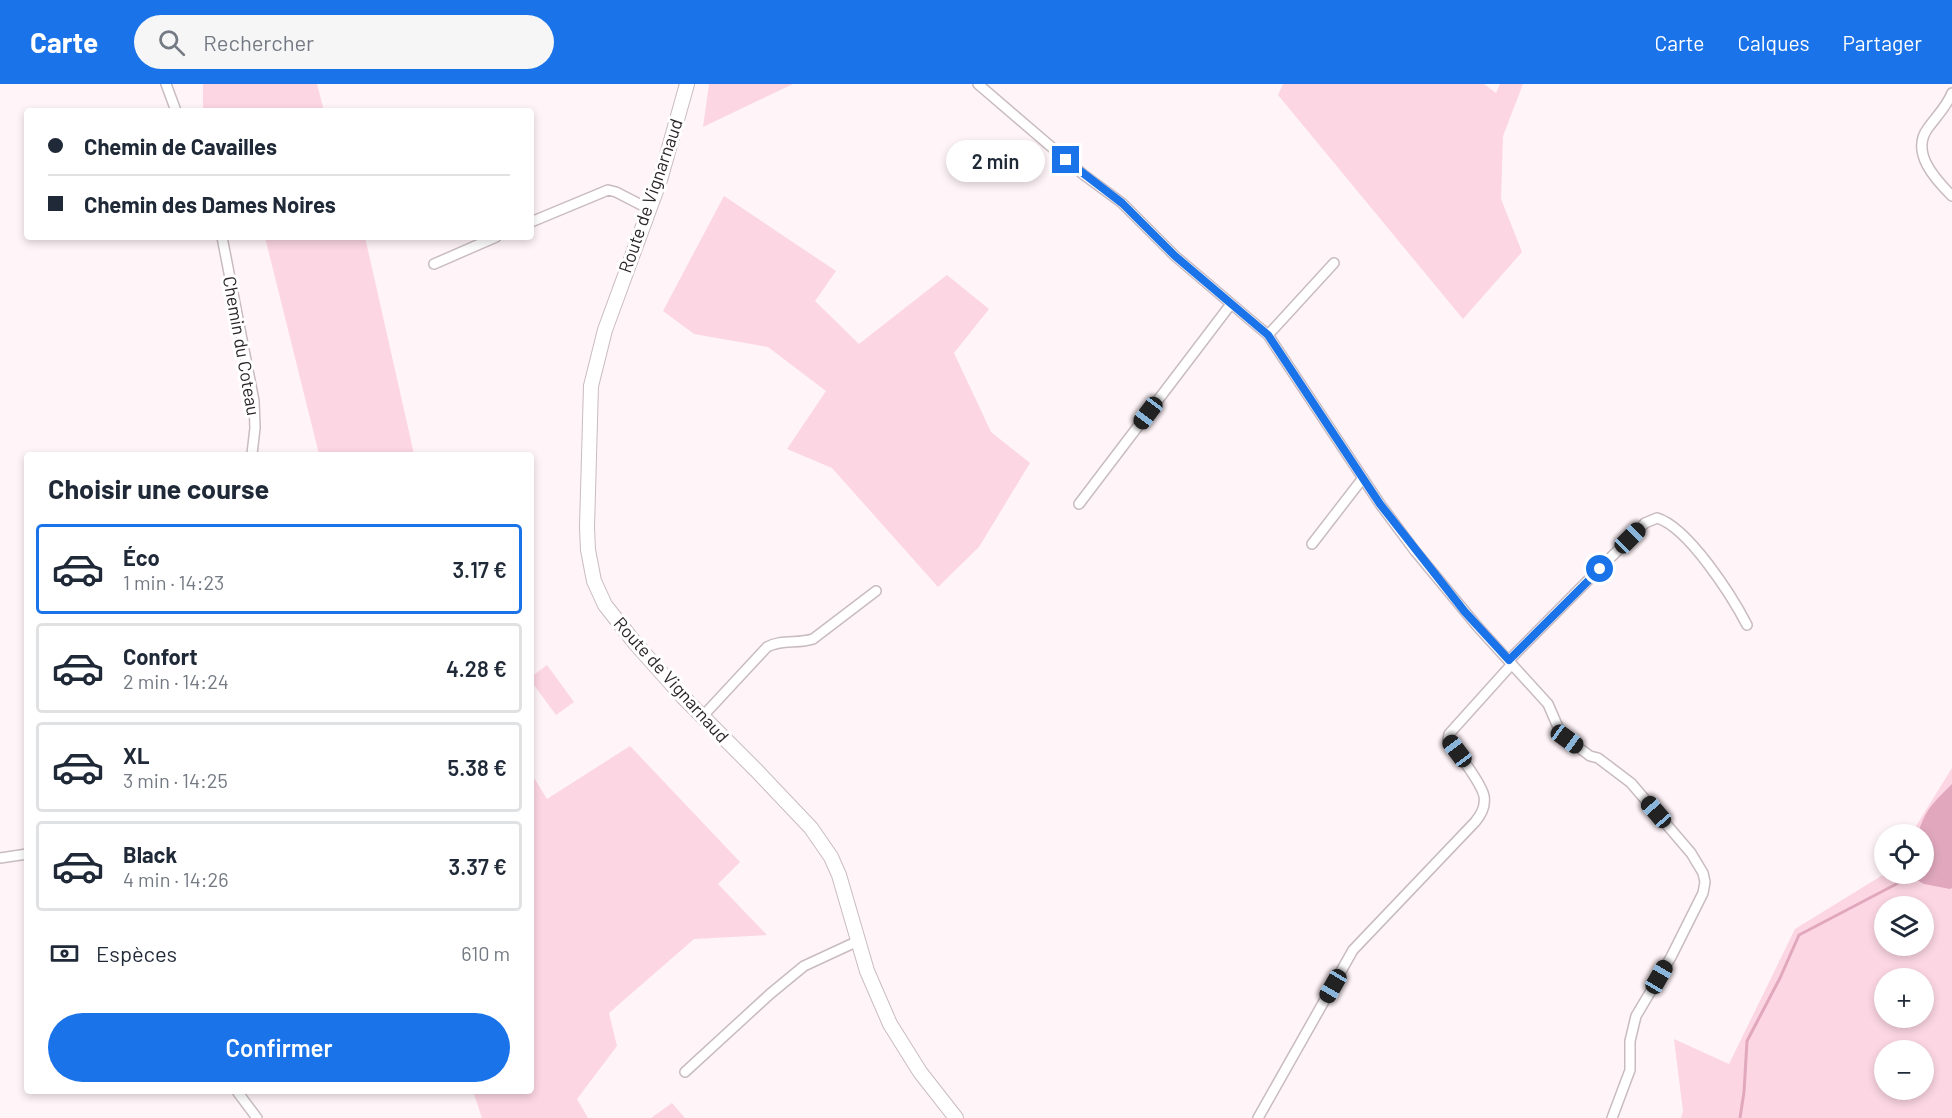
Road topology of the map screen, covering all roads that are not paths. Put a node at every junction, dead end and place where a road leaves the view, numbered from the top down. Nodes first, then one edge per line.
1 (166, 84) edge
2 (687, 84) edge
3 (978, 84) edge
4 (1952, 93) edge
5 (175, 108) edge
6 (1952, 196) edge
7 (649, 209) junction
8 (534, 221) edge
9 (223, 240) edge
10 (489, 240) edge
11 (1335, 263) dead end
12 (434, 264) dead end
13 (1231, 304) junction
14 (1268, 335) junction
15 (252, 452) edge
16 (1363, 478) junction
17 (1079, 504) dead end
18 (1312, 544) dead end
19 (876, 591) dead end
20 (1747, 625) dead end
21 (1510, 662) junction
22 (702, 717) junction
23 (24, 854) edge
24 (0, 858) edge
25 (858, 941) junction
26 (685, 1071) dead end
27 (239, 1094) edge
28 (257, 1118) edge
29 (956, 1118) edge
30 (1258, 1118) edge
31 (1612, 1118) edge

1 - 5 street
2 - 7 street, Route de Vignarnaud
3 - 13 street
4 - 6 street
7 - 8 street
7 - 22 street, Route de Vignarnaud
9 - 15 street, Chemin du Coteau
10 - 12 street
11 - 14 street
13 - 14 street
13 - 17 street
14 - 16 street
16 - 18 street
16 - 21 street
19 - 22 street
20 - 21 street
21 - 30 street
21 - 31 street
22 - 25 street, Route de Vignarnaud
23 - 24 street
25 - 26 street
25 - 29 street, Route de Vignarnaud
27 - 28 street

